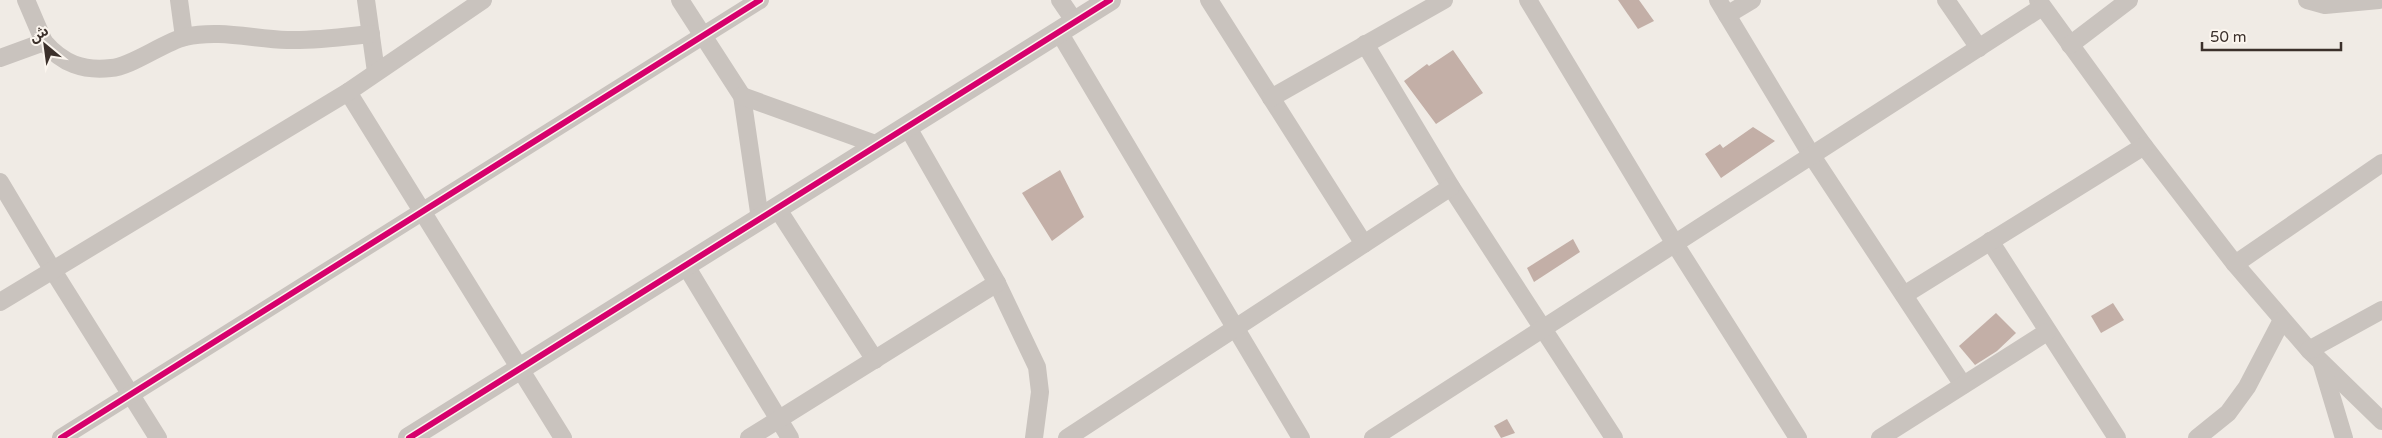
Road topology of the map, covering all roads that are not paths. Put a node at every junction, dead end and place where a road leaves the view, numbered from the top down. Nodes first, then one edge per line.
1 (26, 0) edge
2 (180, 0) edge
3 (366, 0) edge
4 (483, 0) edge
5 (680, 0) edge
6 (760, 0) edge
7 (1060, 0) edge
8 (1110, 0) edge
9 (1209, 0) edge
10 (1444, 0) edge
11 (1528, 0) edge
12 (1752, 0) edge
13 (1946, 0) edge
14 (2129, 0) edge
15 (2140, 0) edge
16 (2307, 0) edge
17 (2379, 0) edge
18 (2040, 4) edge
19 (1723, 7) edge
20 (1067, 27) junction
21 (371, 34) junction
22 (703, 36) junction
23 (184, 37) junction
24 (44, 42) junction
25 (1365, 44) junction
26 (2070, 45) junction
27 (1979, 48) junction
28 (0, 58) edge
29 (376, 72) junction
30 (348, 92) junction
31 (742, 96) junction
32 (1271, 98) junction
33 (907, 126) junction
34 (878, 145) junction
35 (2144, 146) junction
36 (1812, 156) junction
37 (2382, 163) edge
38 (0, 182) edge
39 (1451, 187) junction
40 (422, 214) junction
41 (769, 214) junction
42 (1990, 241) junction
43 (1364, 244) junction
44 (1676, 244) junction
45 (2235, 264) junction
46 (686, 266) junction
47 (52, 269) junction
48 (997, 284) junction
49 (1904, 295) junction
50 (0, 302) edge
51 (2382, 310) edge
52 (2282, 320) junction
53 (1236, 328) junction
54 (1544, 328) junction
55 (2047, 332) junction
56 (2309, 350) junction
57 (874, 360) junction
58 (2322, 362) junction
59 (520, 369) junction
60 (1963, 385) junction
61 (130, 394) junction
62 (779, 420) junction
63 (2382, 421) edge
64 (61, 438) edge
65 (158, 438) edge
66 (408, 438) edge
67 (563, 438) edge
68 (749, 438) edge
69 (790, 438) edge
70 (1034, 438) edge
71 (1068, 438) edge
72 (1301, 438) edge
73 (1373, 438) edge
74 (1614, 438) edge
75 (1798, 438) edge
76 (1880, 438) edge
77 (2117, 438) edge
78 (2197, 438) edge
79 (2344, 438) edge

1 - 24 street
2 - 23 street
3 - 21 street
4 - 29 street
5 - 22 street
6 - 22 street
7 - 20 street
8 - 20 street
9 - 32 street
10 - 25 street
11 - 44 street
12 - 19 street
13 - 27 street
14 - 15 street
14 - 26 street
16 - 17 street
18 - 26 street
18 - 27 street
19 - 36 street
20 - 33 street
20 - 53 street
21 - 23 street
21 - 29 street
22 - 31 street
22 - 40 street
23 - 24 street
24 - 28 street
25 - 32 street
25 - 39 street
26 - 35 street
27 - 36 street
29 - 30 street
30 - 40 street
30 - 47 street
31 - 34 street
31 - 41 street
32 - 43 street
33 - 34 street
33 - 48 street
34 - 41 street
35 - 42 street
35 - 45 street
36 - 44 street
36 - 49 street
37 - 45 street
38 - 47 street
39 - 43 street
39 - 54 street
40 - 59 street
40 - 61 street
41 - 46 street
41 - 57 street
42 - 49 street
42 - 55 street
43 - 53 street
44 - 54 street
44 - 75 street
45 - 52 street
46 - 59 street
46 - 62 street
47 - 50 street
47 - 61 street
48 - 57 street
48 - 70 street
49 - 60 street
51 - 56 street
52 - 56 street
52 - 78 street
53 - 71 street
53 - 72 street
54 - 73 street
54 - 74 street
55 - 60 street
55 - 77 street
56 - 58 street
57 - 62 street
58 - 63 street
58 - 79 street
59 - 66 street
59 - 67 street
60 - 76 street
61 - 64 street
61 - 65 street
62 - 68 street
62 - 69 street

